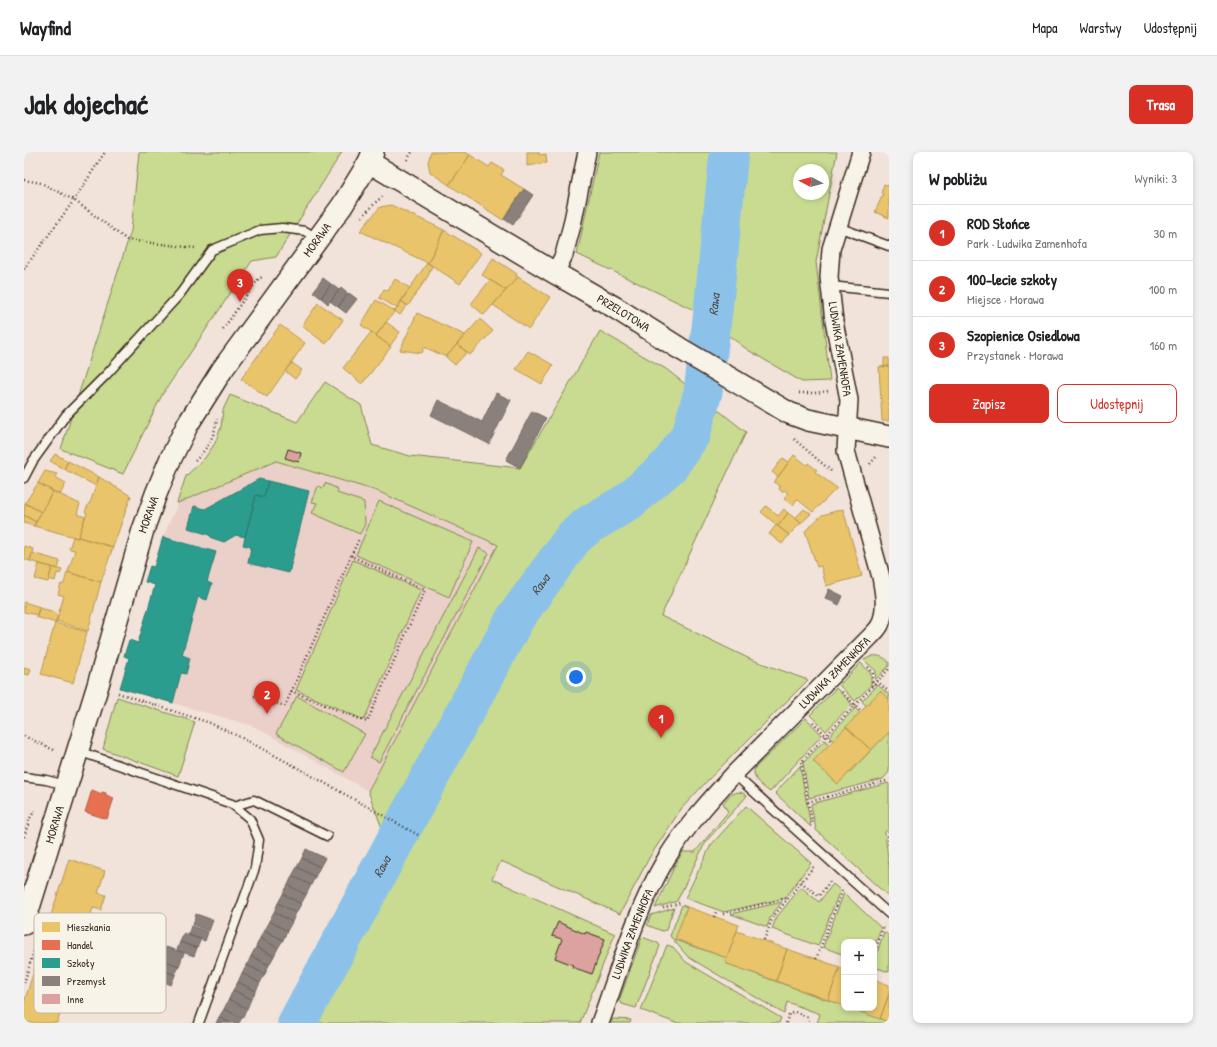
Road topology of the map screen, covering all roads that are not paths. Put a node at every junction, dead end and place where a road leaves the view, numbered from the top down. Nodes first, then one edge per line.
1 (587, 152) edge
2 (861, 152) edge
3 (371, 157) edge
4 (838, 227) junction
5 (318, 239) junction
6 (889, 246) edge
7 (555, 273) junction
8 (830, 286) junction
9 (889, 292) edge
10 (847, 429) junction
11 (889, 437) edge
12 (24, 478) edge
13 (884, 631) edge
14 (78, 751) junction
15 (734, 774) junction
16 (24, 777) edge
17 (67, 786) junction
18 (234, 806) junction
19 (327, 836) dead end
20 (888, 918) edge
21 (24, 924) edge
22 (199, 1023) edge
23 (600, 1023) edge

1 - 7 street
2 - 4 street, LUDWIKA ZAMENHOFA
3 - 5 street, MORAWA
3 - 7 street, PRZELOTOWA
4 - 6 lane
4 - 8 street, LUDWIKA ZAMENHOFA
5 - 12 lane
5 - 14 street, MORAWA
7 - 10 street, PRZELOTOWA
8 - 9 lane
8 - 10 street, LUDWIKA ZAMENHOFA
10 - 11 street, PRZELOTOWA
10 - 13 street, LUDWIKA ZAMENHOFA
13 - 15 street, LUDWIKA ZAMENHOFA
14 - 17 street, MORAWA
14 - 18 lane
15 - 20 lane
15 - 23 street, LUDWIKA ZAMENHOFA
16 - 17 lane
17 - 21 street, MORAWA
18 - 19 lane
18 - 22 lane

